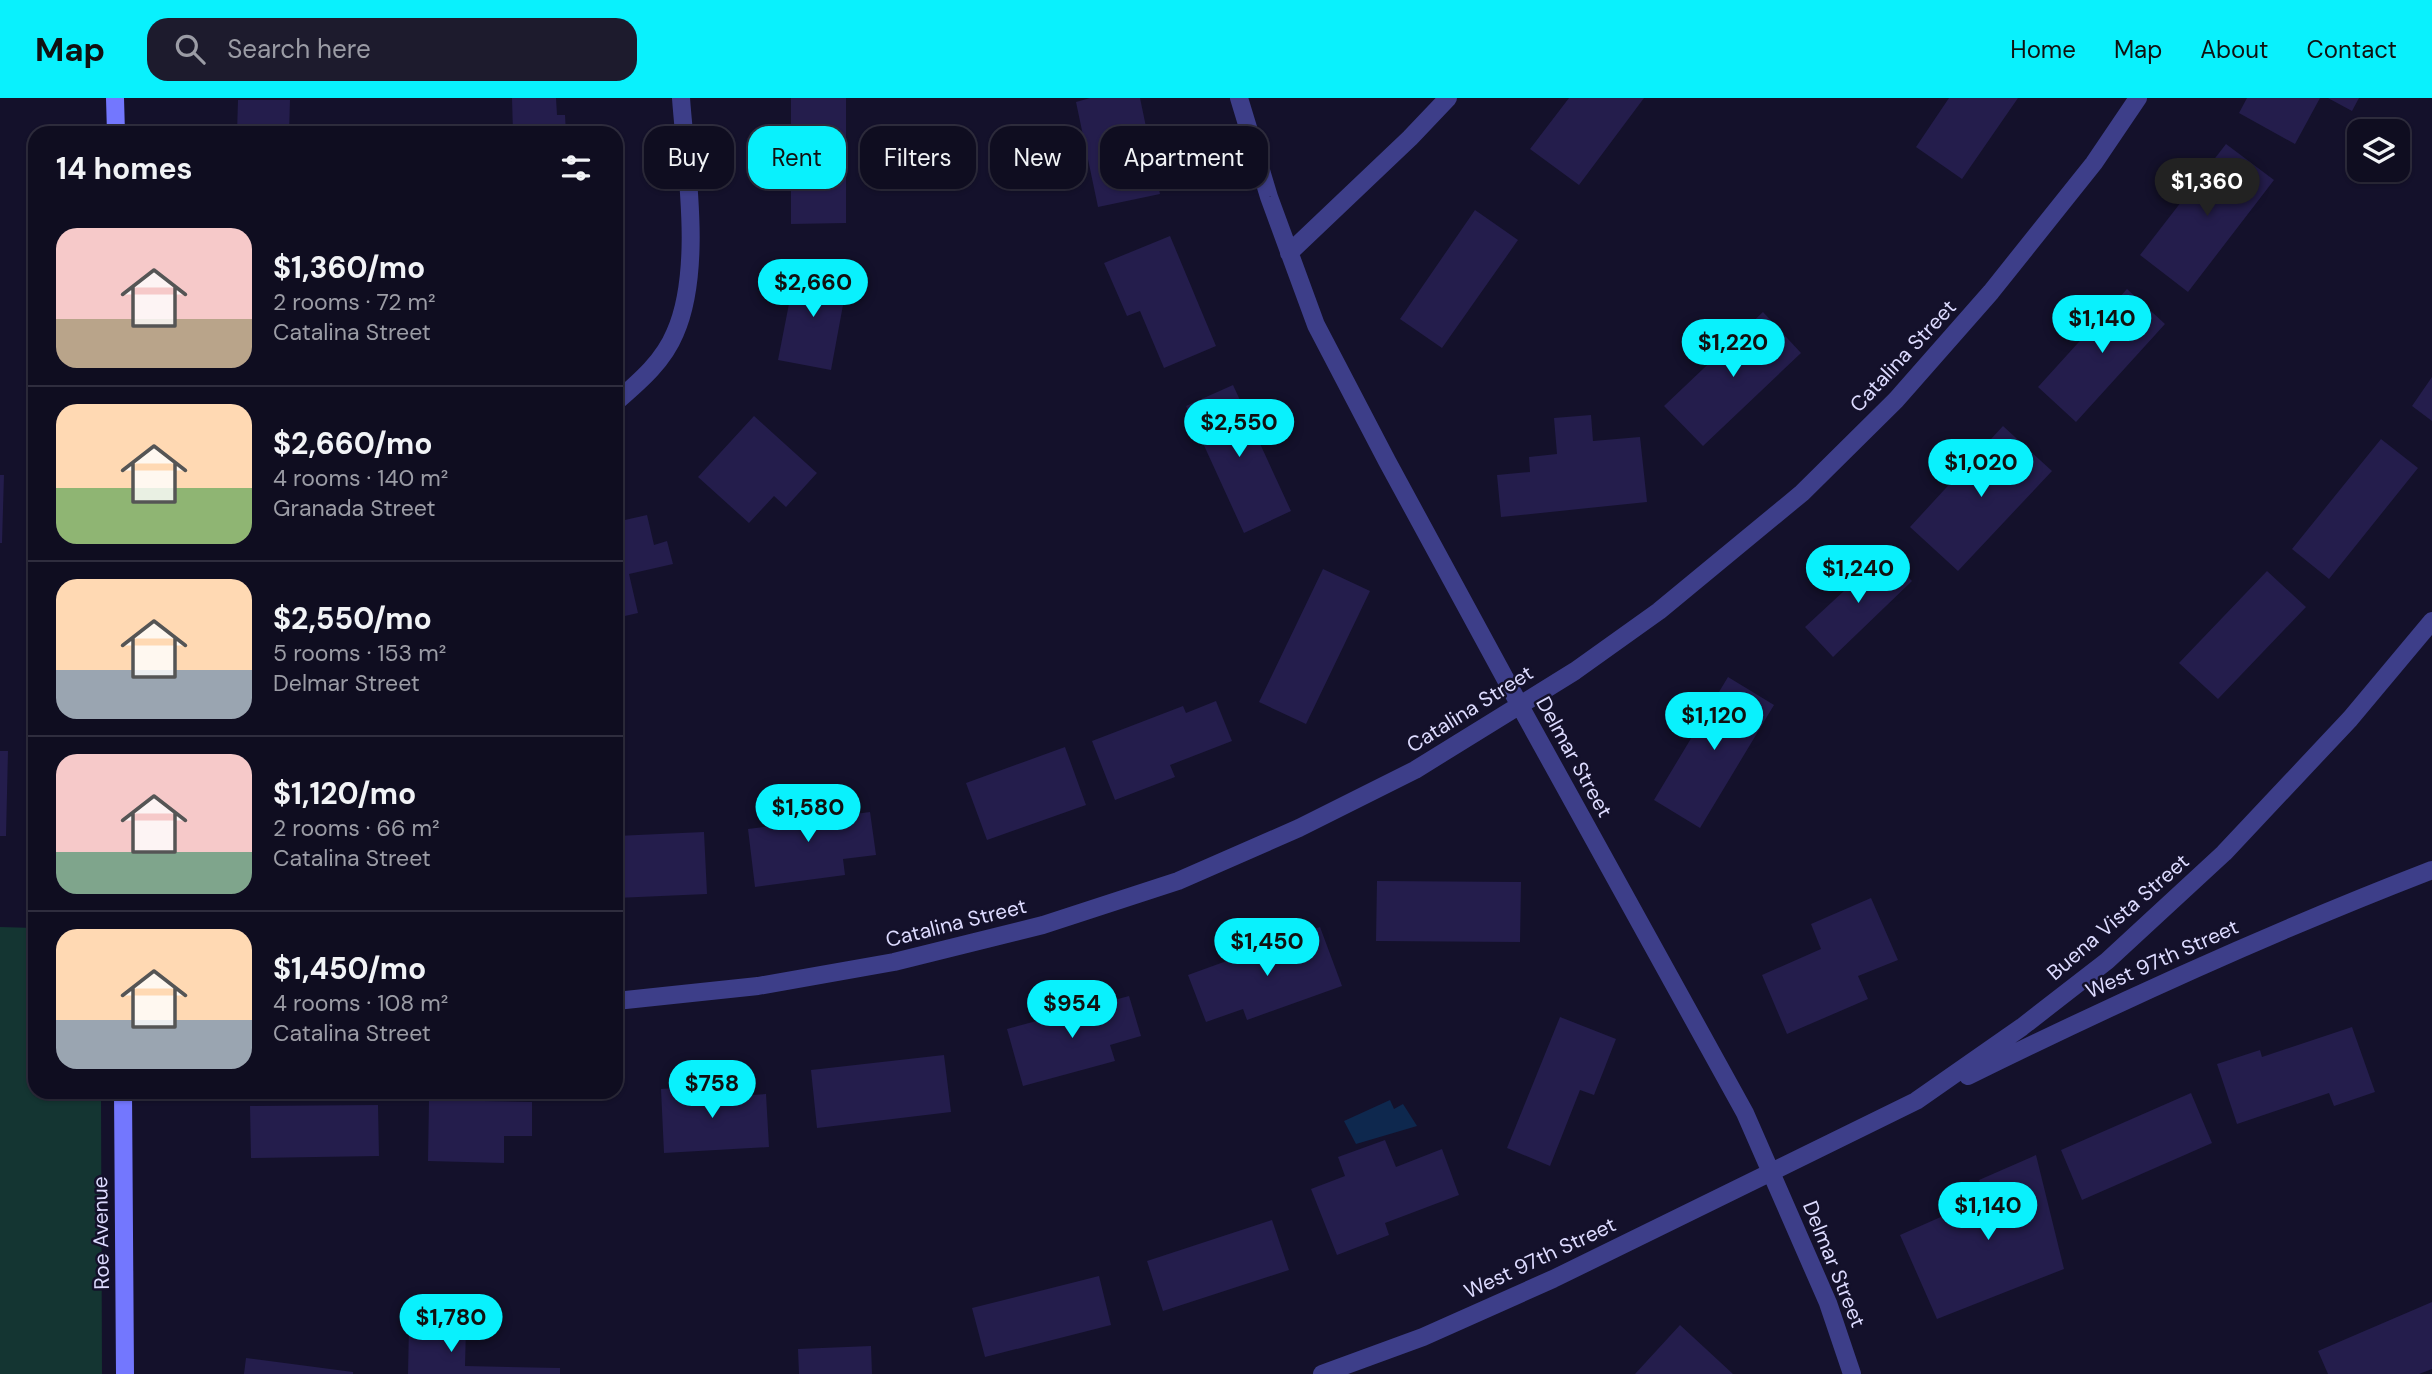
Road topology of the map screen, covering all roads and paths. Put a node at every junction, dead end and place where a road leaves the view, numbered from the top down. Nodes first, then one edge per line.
1 (115, 98) edge
2 (681, 98) edge
3 (1239, 98) edge
4 (1448, 98) edge
5 (2138, 98) edge
6 (116, 126) edge
7 (1289, 253) junction
8 (623, 396) edge
9 (2432, 621) edge
10 (1519, 705) junction
11 (2432, 870) edge
12 (623, 1000) edge
13 (123, 1099) edge
14 (1916, 1101) junction
15 (1773, 1172) junction
16 (125, 1374) edge
17 (1322, 1374) edge
18 (1852, 1374) edge

1 - 6 main road
2 - 8 street
3 - 7 street, Delmar Street
4 - 7 street
5 - 10 street, Catalina Street
7 - 10 street, Delmar Street
9 - 14 street, Buena Vista Street
10 - 12 street, Catalina Street
10 - 15 street, Delmar Street
11 - 14 street, West 97th Street
13 - 16 main road, Roe Avenue
14 - 15 street, Buena Vista Street
15 - 17 street, West 97th Street
15 - 18 street, Delmar Street

